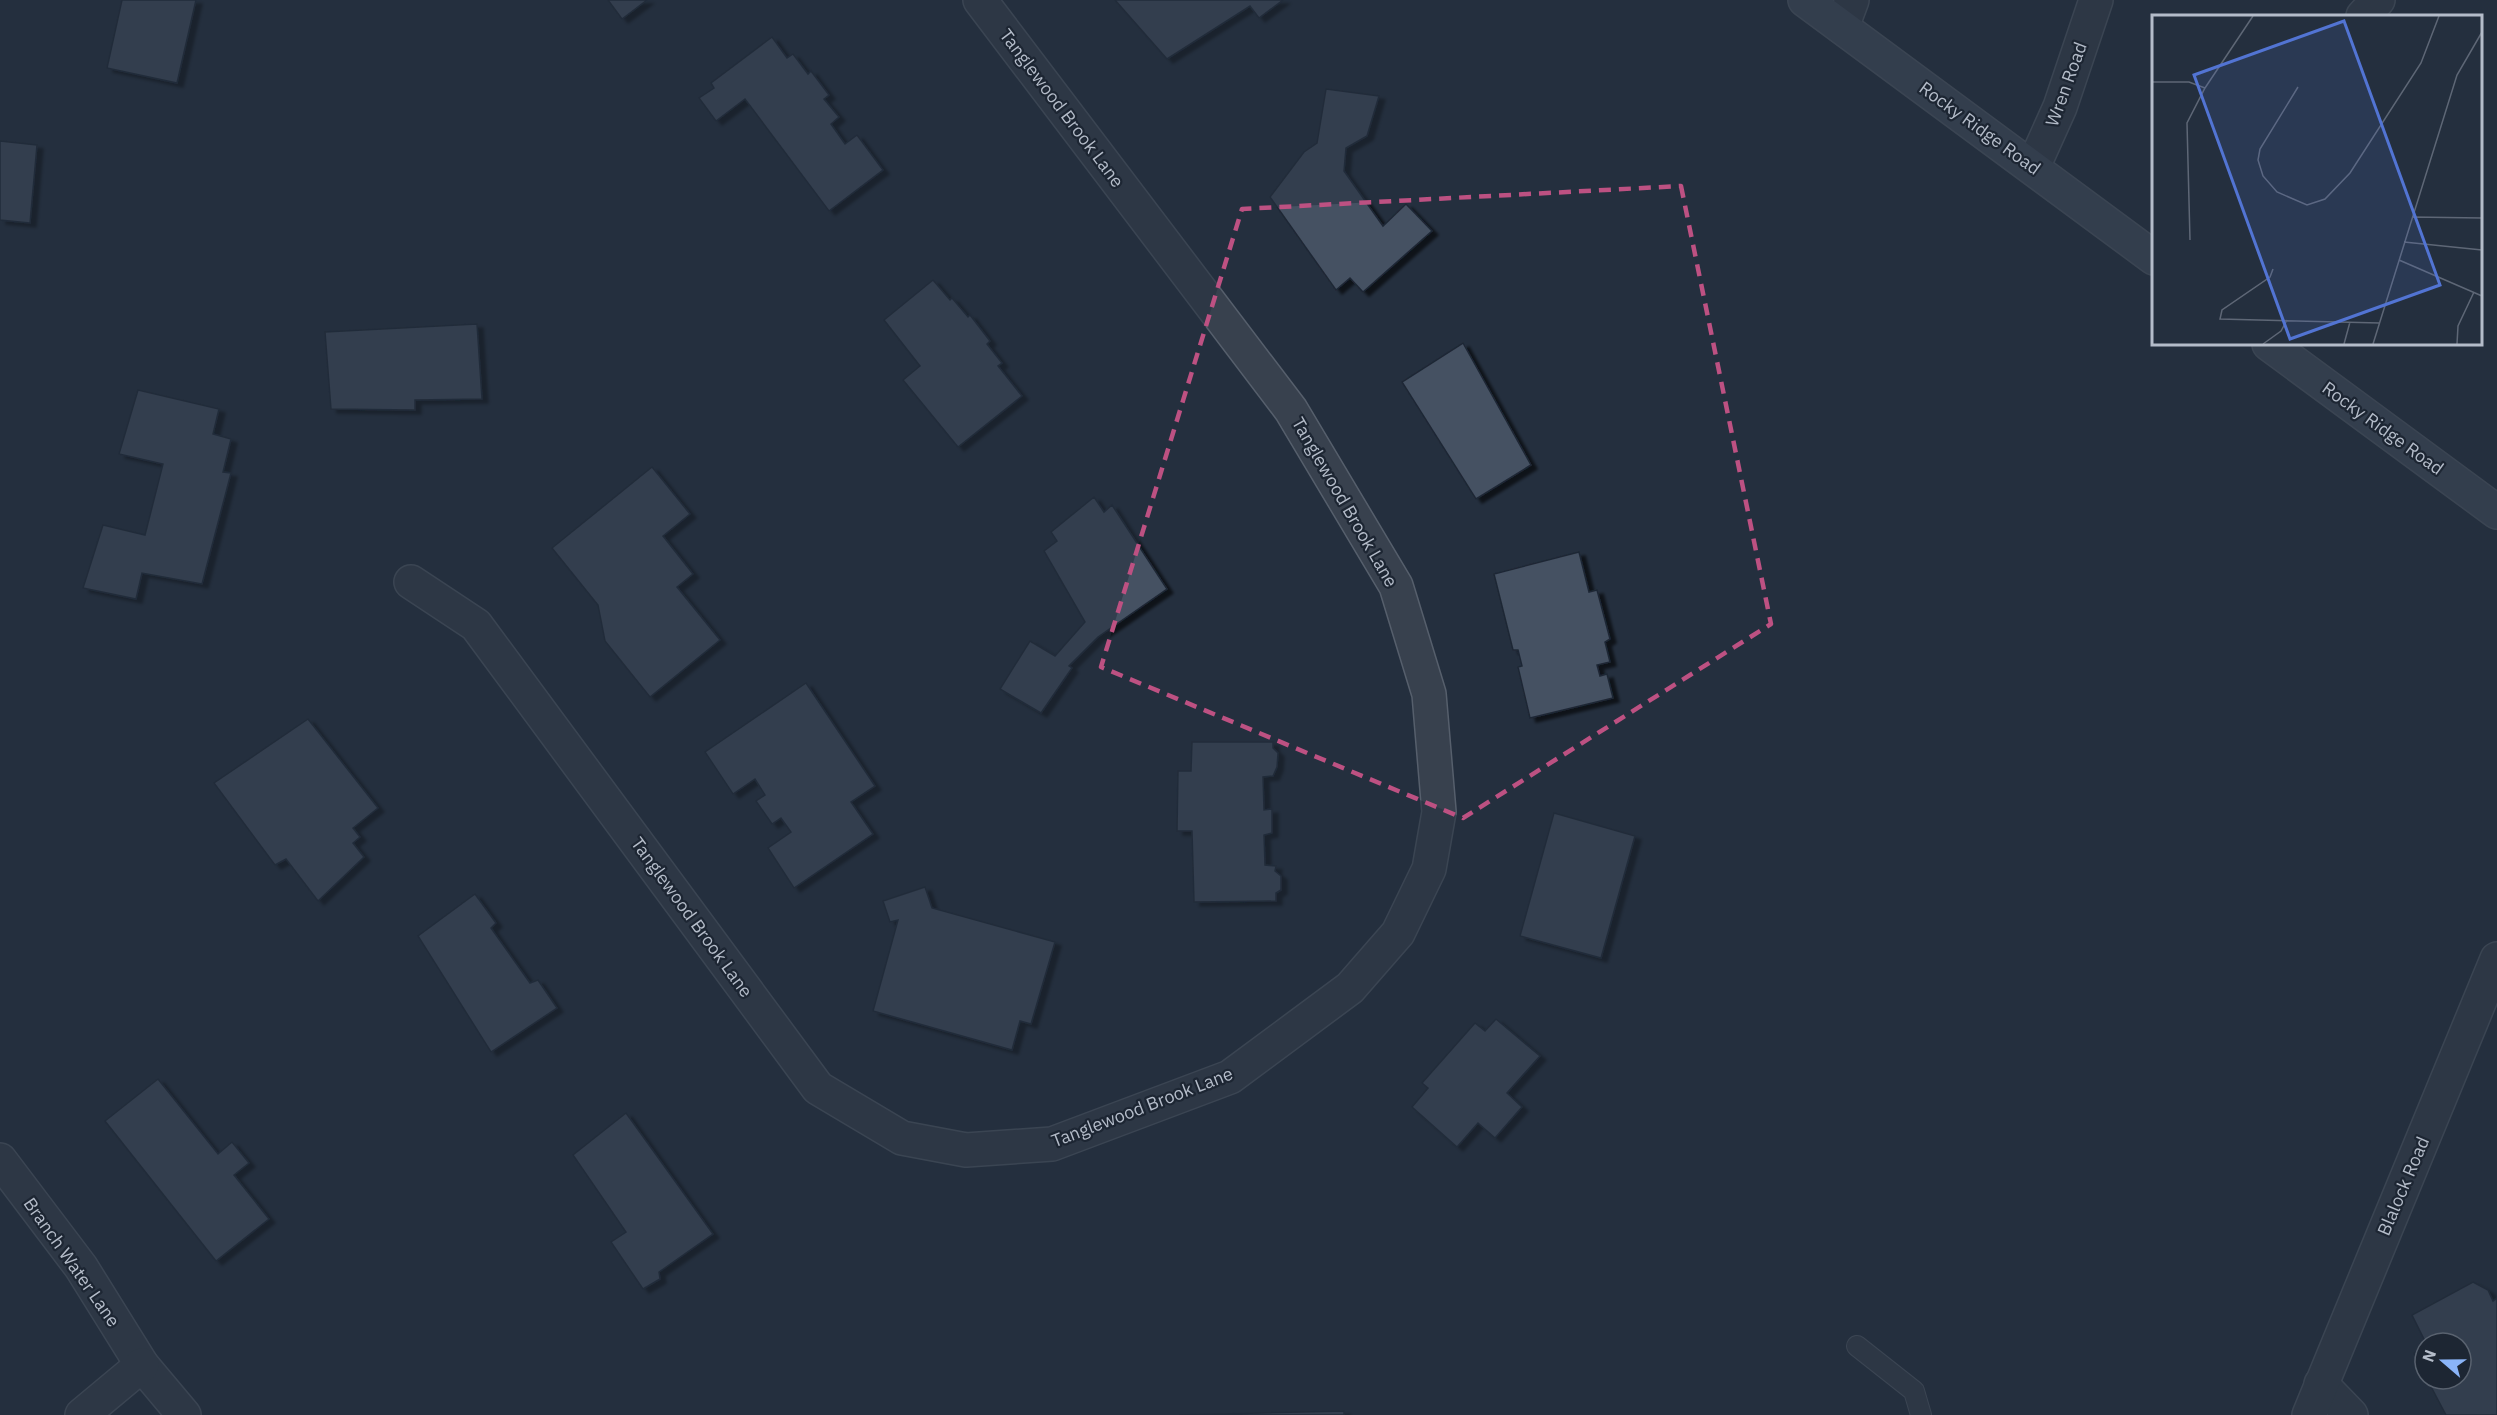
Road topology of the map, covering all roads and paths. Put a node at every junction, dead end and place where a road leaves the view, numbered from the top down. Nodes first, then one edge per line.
1 (980, 0) edge
2 (1805, 0) edge
3 (2096, 0) edge
4 (2378, 0) edge
5 (1847, 14) edge
6 (2364, 15) edge
7 (2033, 167) junction
8 (2152, 256) edge
9 (2270, 345) edge
10 (2497, 512) edge
11 (411, 582) dead end
12 (2497, 958) edge
13 (0, 1160) edge
14 (1857, 1346) dead end
15 (142, 1365) junction
16 (2321, 1384) junction
17 (82, 1415) edge
18 (184, 1415) edge
19 (1921, 1415) edge
20 (2309, 1415) edge
21 (2351, 1415) edge

1 - 11 street, Tanglewood Brook Lane
2 - 5 main road, Rocky Ridge Road
3 - 7 street, Wren Road
4 - 6 street
5 - 7 main road, Rocky Ridge Road
7 - 8 main road, Rocky Ridge Road
9 - 10 main road, Rocky Ridge Road
12 - 16 street, Blalock Road
13 - 15 street, Branch Water Lane
14 - 19 lane
15 - 17 street
15 - 18 street, Branch Water Lane
16 - 20 street, Blalock Road
16 - 21 street

